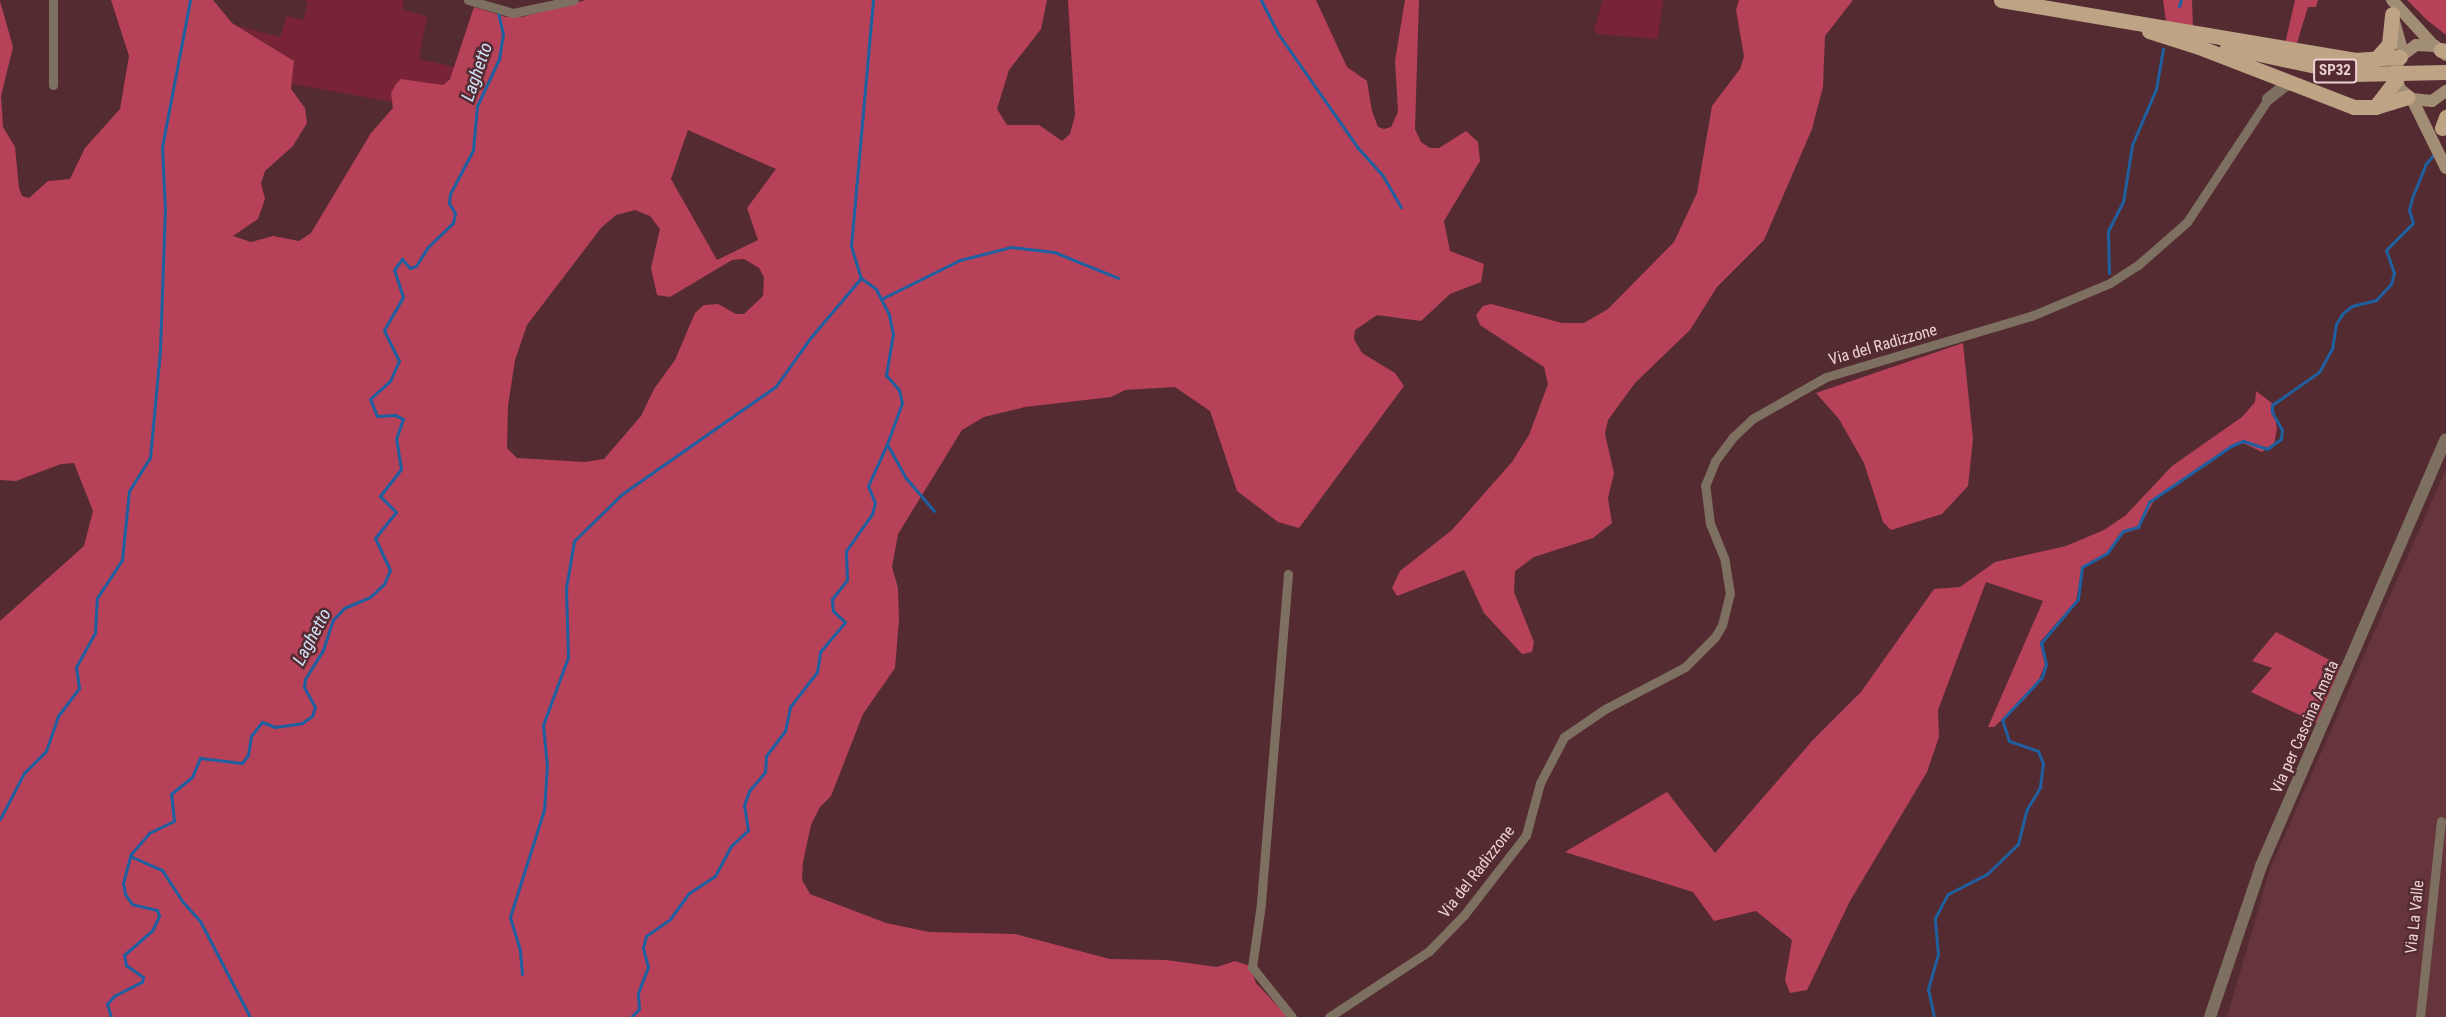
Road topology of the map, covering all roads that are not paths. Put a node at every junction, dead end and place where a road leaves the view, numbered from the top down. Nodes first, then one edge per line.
1 (53, 0) edge
2 (468, 0) edge
3 (574, 0) edge
4 (2001, 0) edge
5 (2390, 5) edge
6 (2109, 19) junction
7 (2442, 51) edge
8 (2401, 55) junction
9 (2376, 59) junction
10 (2446, 72) edge
11 (2278, 76) junction
12 (2396, 80) junction
13 (2300, 84) junction
14 (53, 85) dead end
15 (2446, 92) edge
16 (2410, 98) junction
17 (2268, 99) junction
18 (2375, 107) junction
19 (2444, 122) edge
20 (2442, 154) junction
21 (2446, 168) edge
22 (2446, 439) edge
23 (2442, 451) edge
24 (1288, 574) dead end
25 (2441, 821) dead end
26 (1292, 1017) edge
27 (1329, 1017) edge
28 (2210, 1017) edge
29 (2420, 1017) edge

1 - 14 street
2 - 3 street
4 - 6 main road, SP32
5 - 7 main road
5 - 8 main road
5 - 9 main road
6 - 9 main road
6 - 10 main road, SP32, bridge
6 - 11 main road
7 - 8 main road
8 - 9 main road
8 - 12 main road
11 - 13 main road
11 - 17 street
12 - 16 main road
12 - 18 main road
13 - 17 street
13 - 18 main road
15 - 16 main road
15 - 19 main road
16 - 18 main road
16 - 20 main road
17 - 27 street, Via del Radizzone
19 - 20 main road
20 - 21 main road
22 - 23 street, Via per Cascina Amata
23 - 28 street, Via per Cascina Amata
24 - 26 street
25 - 29 street, Via La Valle

